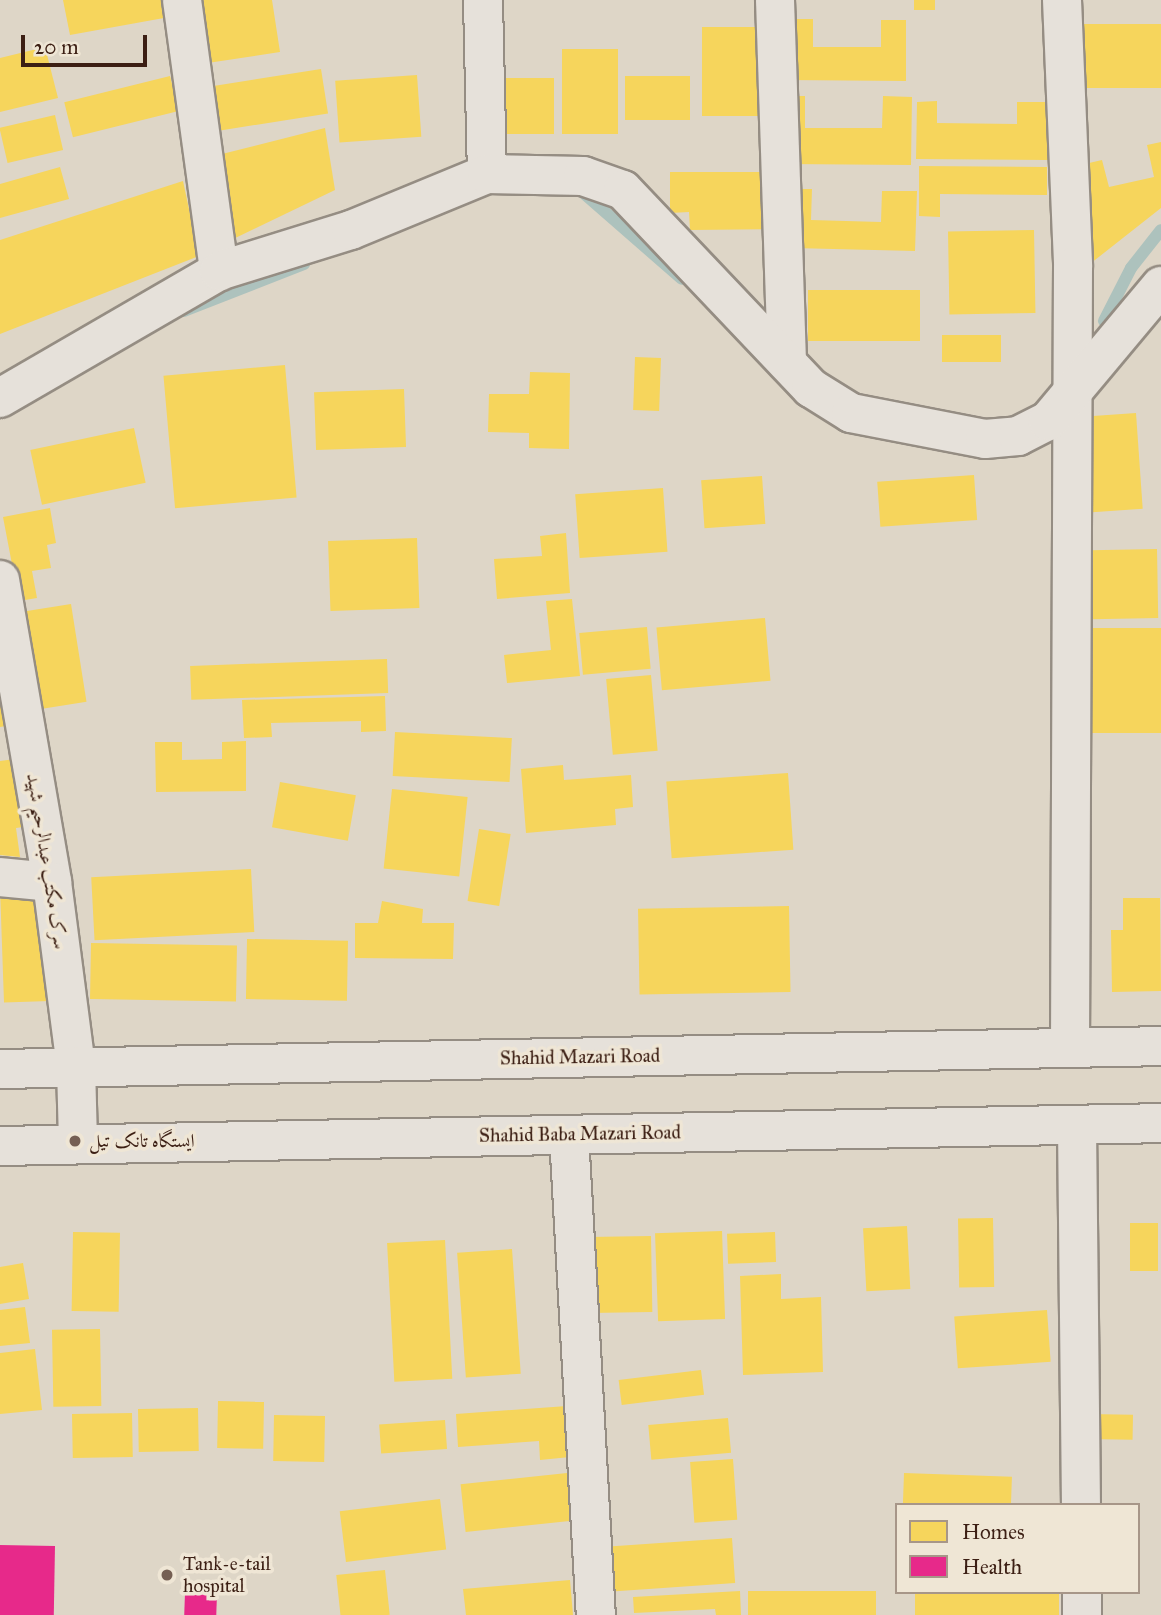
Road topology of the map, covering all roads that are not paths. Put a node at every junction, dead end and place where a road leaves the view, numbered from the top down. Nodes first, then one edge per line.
1 (182, 0) edge
2 (483, 0) edge
3 (775, 0) edge
4 (1062, 0) edge
5 (487, 174) junction
6 (219, 271) junction
7 (1161, 286) edge
8 (787, 362) junction
9 (1073, 391) junction
10 (0, 398) edge
11 (0, 580) edge
12 (0, 877) edge
13 (52, 882) junction
14 (1161, 1046) edge
15 (1070, 1048) junction
16 (75, 1066) junction
17 (0, 1069) edge
18 (1161, 1123) edge
19 (1077, 1125) junction
20 (569, 1135) junction
21 (78, 1143) junction
22 (0, 1146) edge
23 (1081, 1503) edge
24 (1082, 1594) edge
25 (596, 1615) edge
26 (1082, 1615) edge

1 - 6 street
2 - 5 street
3 - 8 street
4 - 9 street
5 - 6 street
5 - 8 street
6 - 10 street
7 - 9 street
8 - 9 street
9 - 15 street
11 - 13 street, سرک مکتب عبدالرحیم شهید
12 - 13 street
13 - 16 street, سرک مکتب عبدالرحیم شهید
14 - 15 street, Shahid Mazari Road
15 - 16 street, Shahid Mazari Road
16 - 17 street, Shahid Mazari Road
16 - 21 street, سرک مکتب عبدالرحیم شهید
18 - 19 street, Shahid Baba Mazari Road
19 - 20 street, Shahid Baba Mazari Road
19 - 23 street
20 - 21 street, Shahid Baba Mazari Road
20 - 25 street
21 - 22 street, Shahid Baba Mazari Road
24 - 26 street

